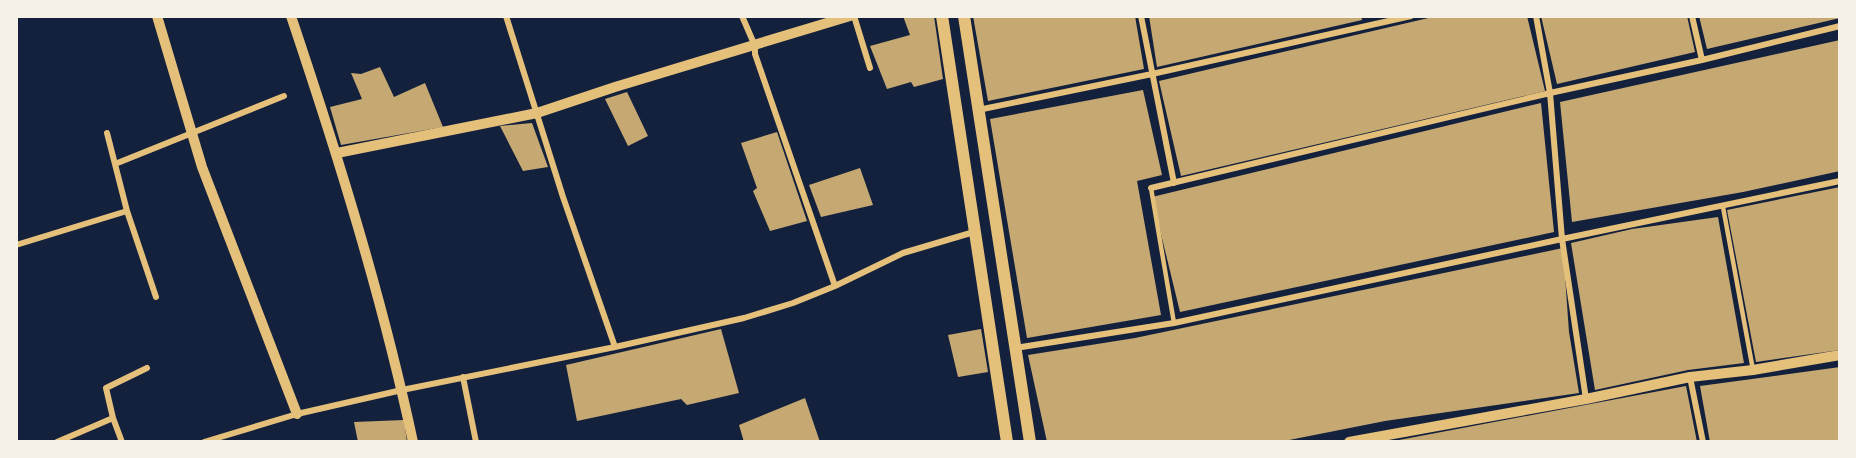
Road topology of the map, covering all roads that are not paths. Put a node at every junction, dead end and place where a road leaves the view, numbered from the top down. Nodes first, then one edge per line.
1 (157, 16) edge
2 (291, 16) edge
3 (506, 16) edge
4 (742, 16) edge
5 (852, 16) edge
6 (942, 16) edge
7 (964, 16) edge
8 (1141, 16) edge
9 (1369, 16) edge
10 (1411, 16) edge
11 (1536, 16) edge
12 (1692, 16) edge
13 (1372, 25) junction
14 (1839, 26) edge
15 (755, 46) junction
16 (1702, 60) junction
17 (870, 68) dead end
18 (1152, 74) junction
19 (1550, 93) junction
20 (284, 96) dead end
21 (977, 110) junction
22 (537, 113) junction
23 (192, 133) junction
24 (106, 134) dead end
25 (337, 153) junction
26 (115, 164) junction
27 (1839, 181) edge
28 (1174, 183) junction
29 (1151, 188) joint
30 (1723, 207) junction
31 (127, 210) junction
32 (974, 232) junction
33 (1562, 239) junction
34 (17, 244) edge
35 (835, 286) junction
36 (156, 297) dead end
37 (1174, 323) junction
38 (615, 347) junction
39 (1015, 348) junction
40 (1839, 355) edge
41 (147, 368) dead end
42 (1753, 370) junction
43 (463, 377) junction
44 (1690, 377) junction
45 (402, 390) junction
46 (1586, 399) junction
47 (297, 414) junction
48 (113, 418) junction
49 (57, 441) edge
50 (122, 441) edge
51 (204, 441) edge
52 (413, 441) edge
53 (476, 441) edge
54 (1007, 441) edge
55 (1030, 441) edge
56 (1349, 441) edge
57 (1703, 441) edge

1 - 23 street
2 - 25 street
3 - 22 street
4 - 15 street
5 - 15 street
5 - 17 street
6 - 32 main road
7 - 21 main road
8 - 18 street
9 - 13 street
10 - 13 street
11 - 19 street
12 - 16 street
13 - 18 street
14 - 16 street
15 - 22 street
15 - 35 street
16 - 19 street
18 - 21 street
18 - 28 street
19 - 28 street
19 - 33 street
20 - 23 street
21 - 39 main road
22 - 25 street
22 - 38 street
23 - 26 street
23 - 47 street
24 - 26 street
25 - 45 street
26 - 31 street
27 - 30 street
28 - 29 street
29 - 37 lane
30 - 33 street
30 - 42 lane
31 - 34 street
31 - 36 street
32 - 35 street
32 - 54 main road
33 - 37 street
33 - 46 street
35 - 38 street
37 - 39 street
38 - 43 street
39 - 55 main road
40 - 42 street
41 - 48 street
42 - 44 street
43 - 45 street
43 - 53 street
44 - 46 street
44 - 57 street
45 - 47 street
45 - 52 street
46 - 56 street
47 - 51 street
48 - 49 street
48 - 50 street

